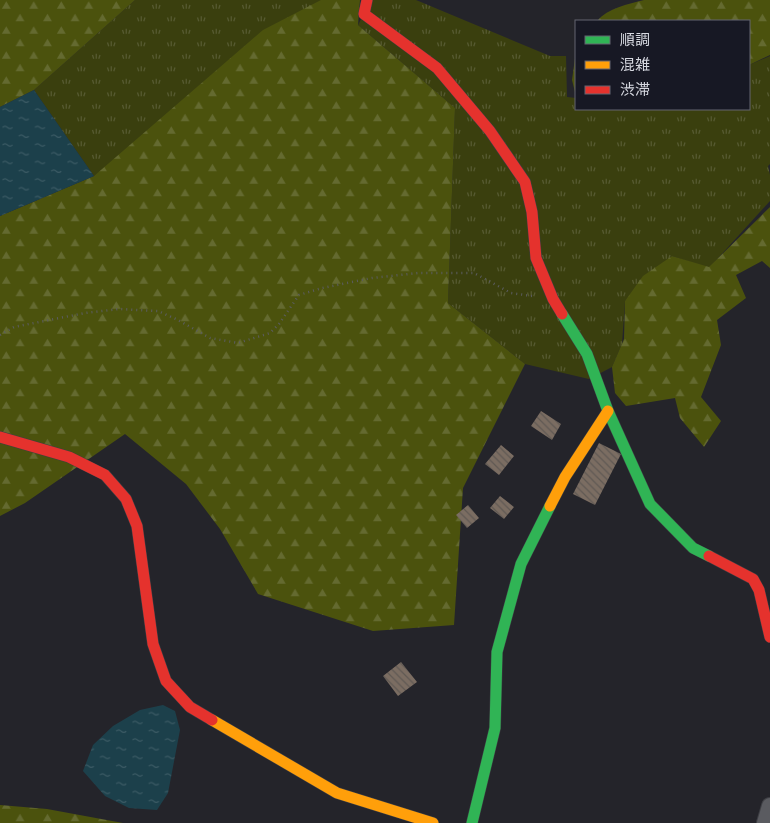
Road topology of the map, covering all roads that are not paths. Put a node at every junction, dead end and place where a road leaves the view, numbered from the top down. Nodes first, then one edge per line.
1 (367, 0) edge
2 (608, 411) junction
3 (0, 437) edge
4 (770, 636) edge
5 (770, 806) edge
6 (433, 823) edge
7 (472, 823) edge
8 (765, 823) edge

1 - 2 street
2 - 4 street
2 - 7 street
3 - 6 street
5 - 8 street

